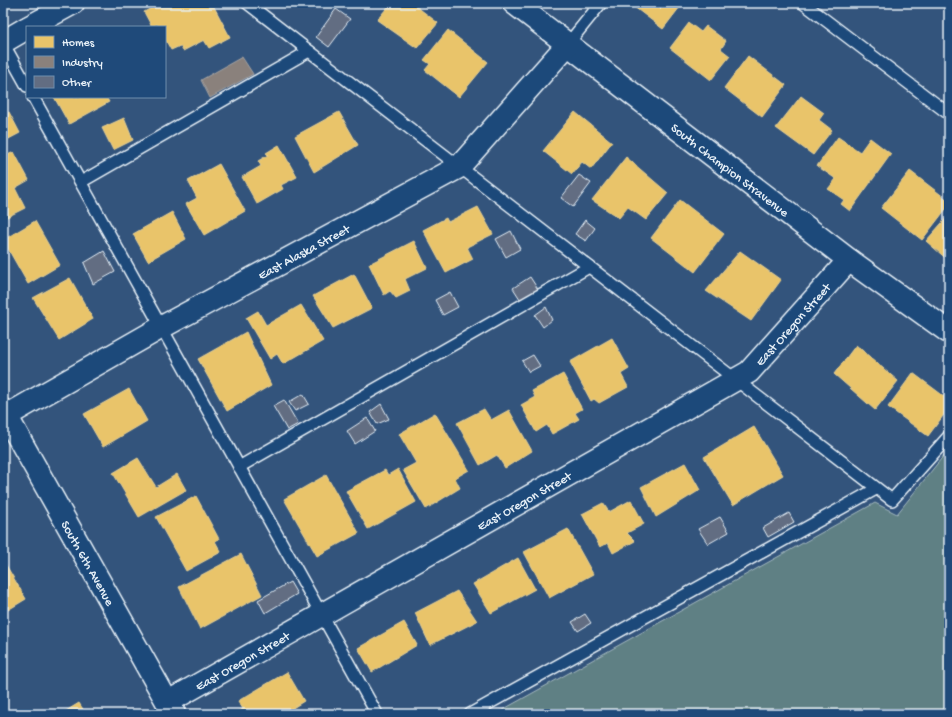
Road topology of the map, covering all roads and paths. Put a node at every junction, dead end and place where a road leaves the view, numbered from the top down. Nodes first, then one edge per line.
1 (73, 3) edge
2 (247, 3) edge
3 (514, 3) edge
4 (601, 3) edge
5 (803, 3) edge
6 (32, 26) edge
7 (26, 29) edge
8 (3, 42) edge
9 (567, 45) junction
10 (309, 51) junction
11 (26, 84) edge
12 (34, 98) edge
13 (949, 114) edge
14 (459, 167) junction
15 (81, 182) junction
16 (849, 260) junction
17 (589, 267) junction
18 (162, 327) junction
19 (949, 332) edge
20 (736, 380) junction
21 (4, 413) edge
22 (949, 436) edge
23 (239, 467) junction
24 (876, 489) junction
25 (321, 615) junction
26 (171, 708) edge
27 (377, 714) edge
28 (470, 714) edge

1 - 6 street
2 - 10 lane
3 - 9 street, South Champion Stravenue
4 - 9 lane
5 - 13 lane
7 - 8 street
8 - 11 lane
9 - 14 street, East Alaska Street
9 - 16 street, South Champion Stravenue
10 - 14 lane
10 - 15 lane
12 - 15 lane
14 - 17 lane
14 - 18 street, East Alaska Street
15 - 18 lane
16 - 19 street, South Champion Stravenue
16 - 20 street, East Oregon Street
17 - 20 lane
17 - 23 lane
18 - 21 street, East Alaska Street
18 - 23 lane
20 - 24 lane
20 - 25 street, East Oregon Street
21 - 26 street, South 6th Avenue
22 - 24 lane
23 - 25 lane
24 - 28 lane
25 - 26 street, East Oregon Street
25 - 27 lane

